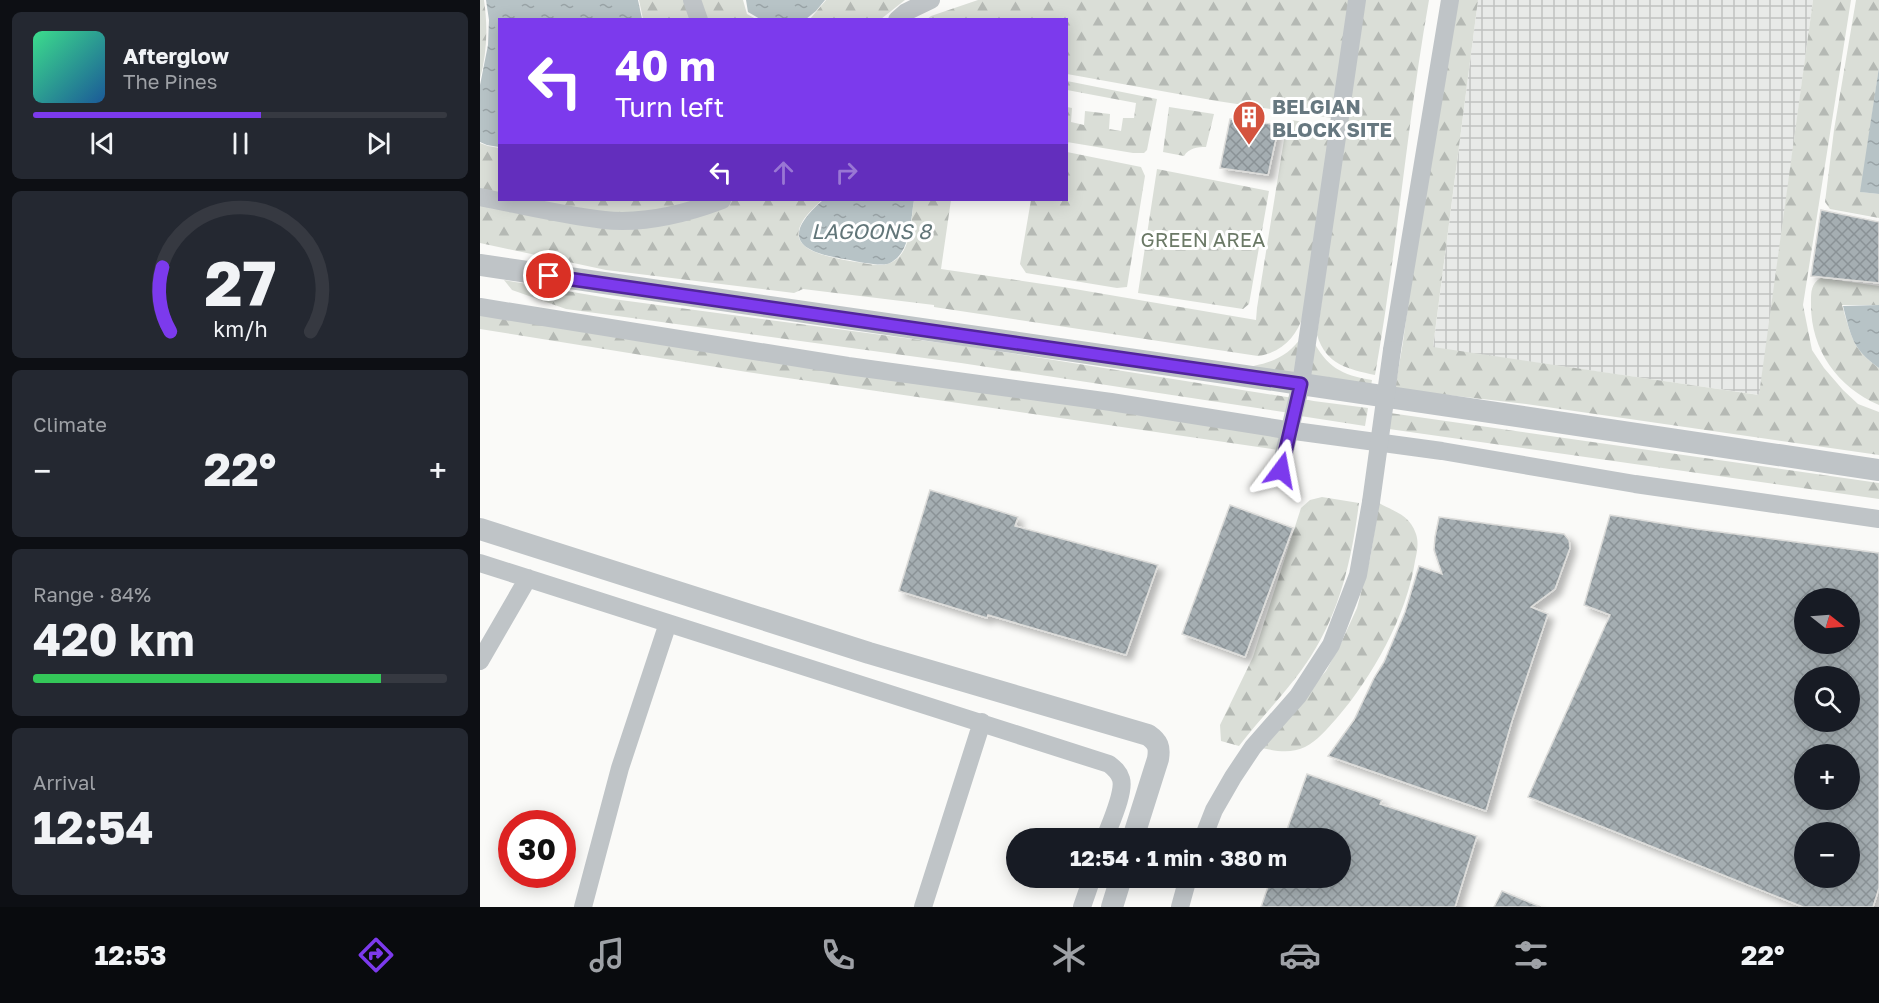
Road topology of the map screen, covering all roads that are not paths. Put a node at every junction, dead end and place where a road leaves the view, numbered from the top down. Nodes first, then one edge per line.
1 (692, 0) edge
2 (931, 0) edge
3 (1357, 0) edge
4 (1450, 0) edge
5 (698, 18) edge
6 (899, 18) edge
7 (480, 197) edge
8 (498, 200) edge
9 (502, 201) edge
10 (719, 201) edge
11 (480, 266) edge
12 (480, 307) edge
13 (1301, 384) junction
14 (1290, 430) junction
15 (1281, 470) dead end
16 (1879, 470) edge
17 (1879, 519) edge
18 (480, 529) edge
19 (480, 563) edge
20 (528, 578) junction
21 (668, 622) junction
22 (480, 661) edge
23 (982, 722) junction
24 (1108, 828) edge
25 (1136, 828) edge
26 (1207, 828) edge
27 (1089, 888) edge
28 (1118, 888) edge
29 (1185, 888) edge
30 (583, 907) edge
31 (922, 907) edge
32 (1082, 907) edge
33 (1112, 907) edge
34 (1180, 907) edge

1 - 5 street
2 - 6 street
3 - 13 street
4 - 26 street, bridge
7 - 8 street
9 - 10 street
11 - 13 street
12 - 14 street
13 - 14 street
13 - 16 street
14 - 15 street
14 - 17 street
18 - 25 street
19 - 20 street
20 - 21 street
20 - 22 street
21 - 23 street
21 - 30 street
23 - 24 street
23 - 31 street
27 - 32 street
28 - 33 street
29 - 34 street

